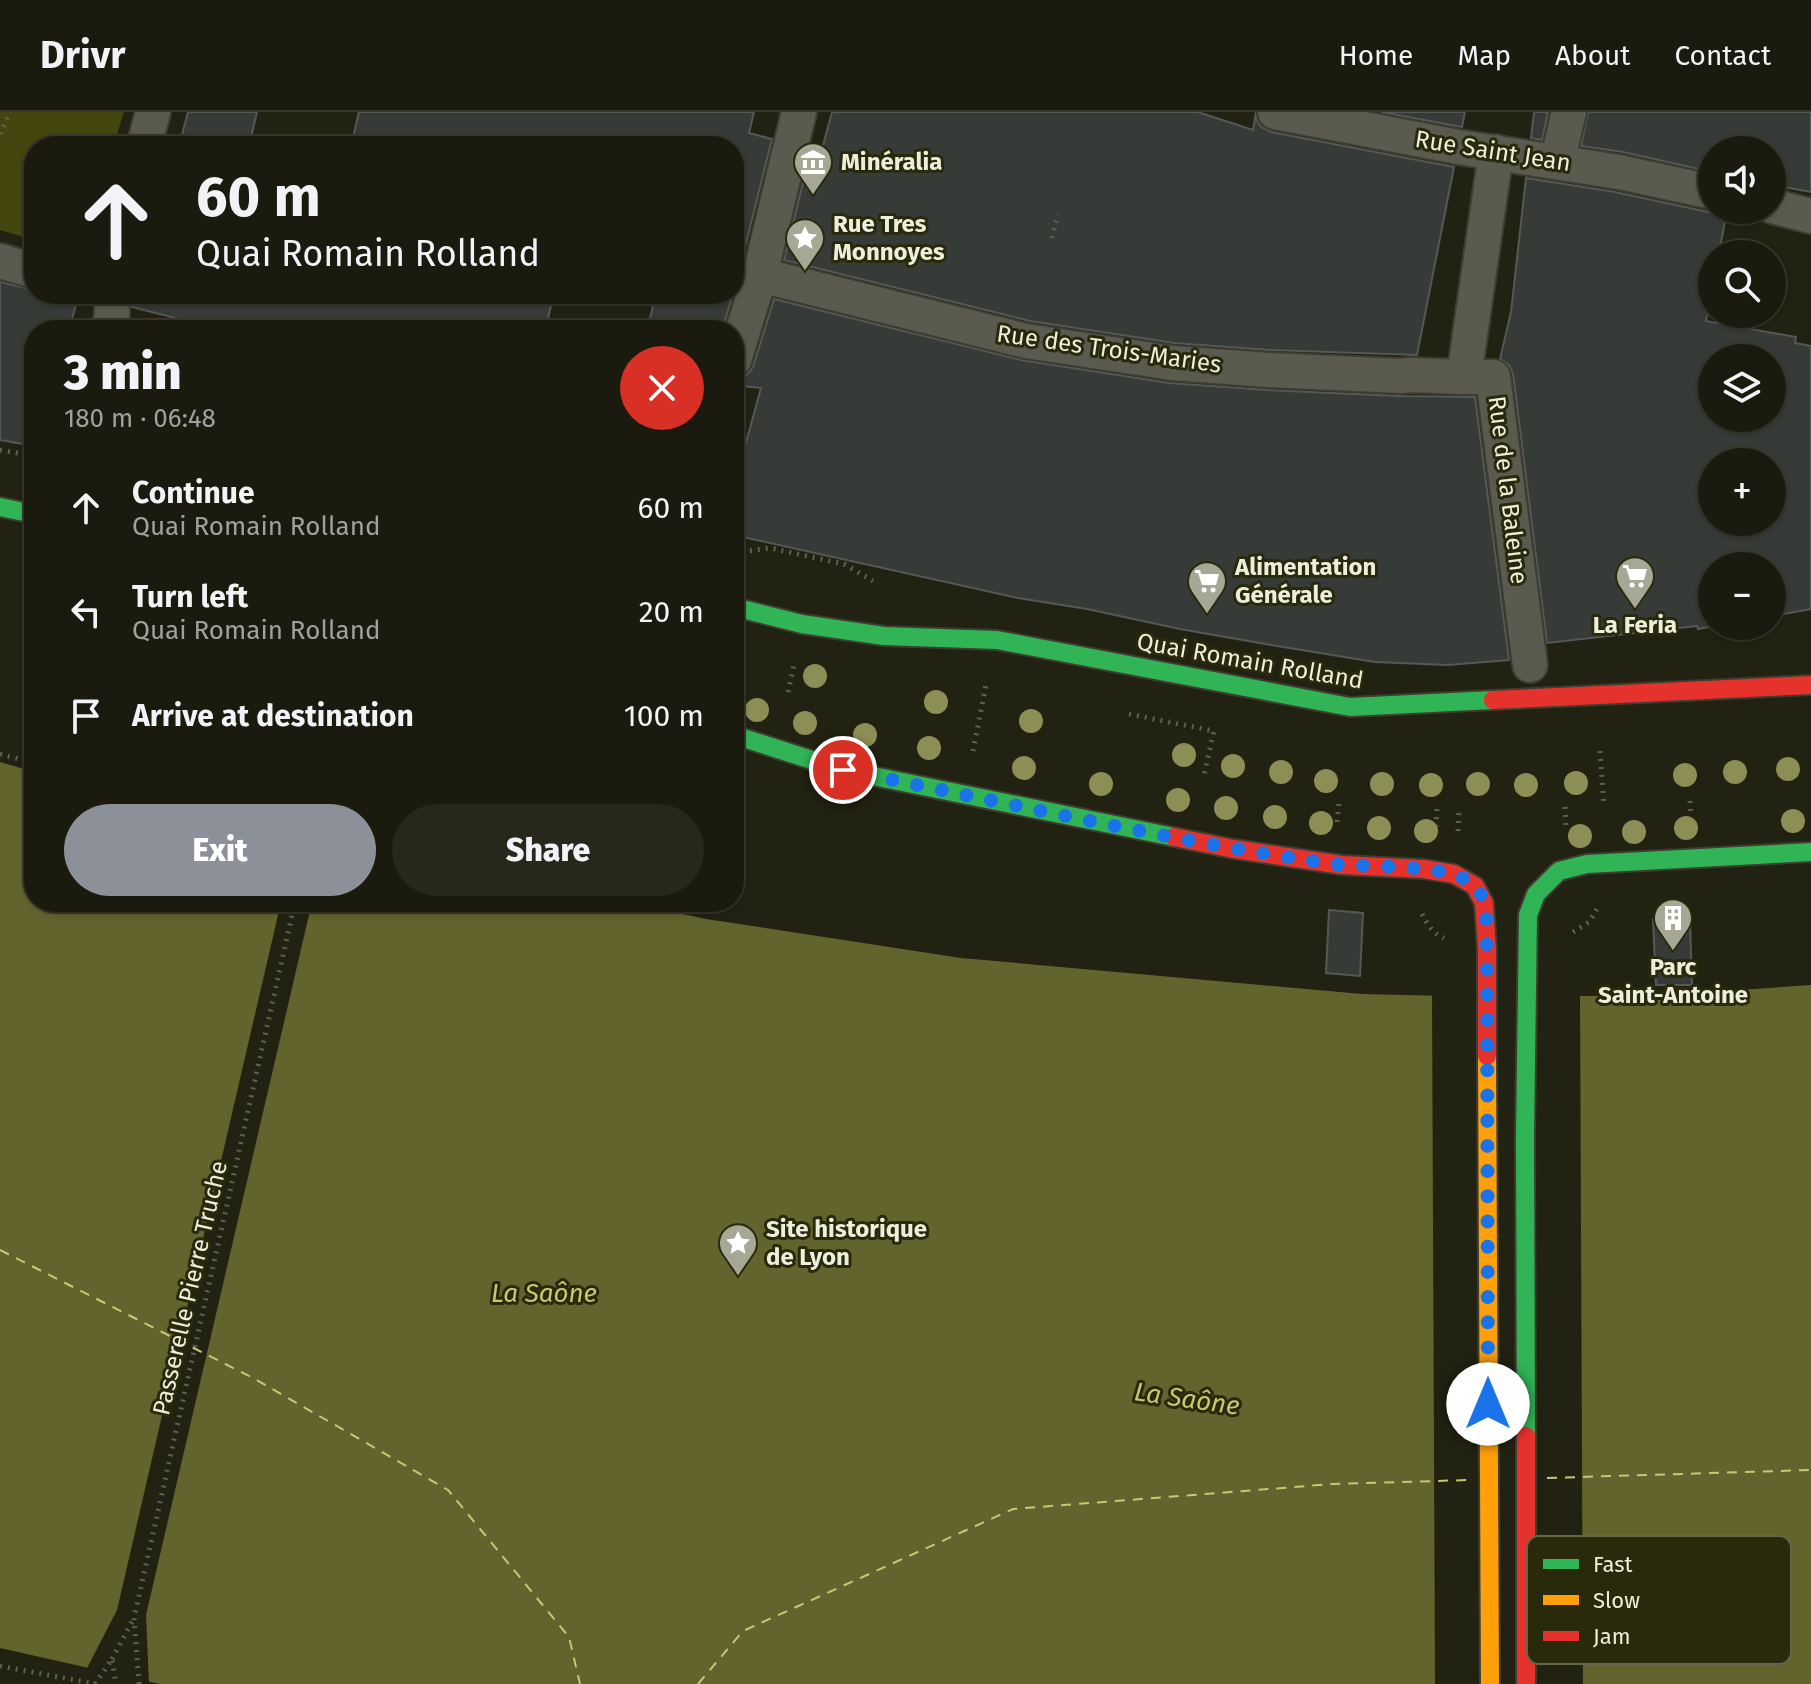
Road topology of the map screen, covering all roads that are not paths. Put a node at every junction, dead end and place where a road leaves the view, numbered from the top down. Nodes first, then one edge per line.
1 (153, 112) edge
2 (799, 112) edge
3 (1275, 112) edge
4 (1569, 112) edge
5 (147, 136) edge
6 (1496, 152) junction
7 (1557, 162) junction
8 (1698, 189) edge
9 (1786, 210) edge
10 (1811, 216) edge
11 (0, 261) edge
12 (24, 268) edge
13 (760, 275) junction
14 (744, 327) edge
15 (1464, 377) junction
16 (0, 507) edge
17 (24, 512) edge
18 (744, 610) edge
19 (1530, 665) dead end
20 (1811, 685) edge
21 (744, 738) edge
22 (1811, 852) edge
23 (1490, 1684) edge
24 (1526, 1684) edge

1 - 5 street
2 - 13 street
3 - 6 street, Rue Saint Jean
4 - 7 street
6 - 7 street, Rue Saint Jean
6 - 15 street, Rue de la Baleine
7 - 8 street, Rue Saint Jean
9 - 10 street
11 - 12 street
13 - 14 street
13 - 15 street, Rue des Trois-Maries
15 - 19 street, Rue de la Baleine
16 - 17 main road
18 - 20 main road, Quai Romain Rolland
21 - 23 main road
22 - 24 main road

